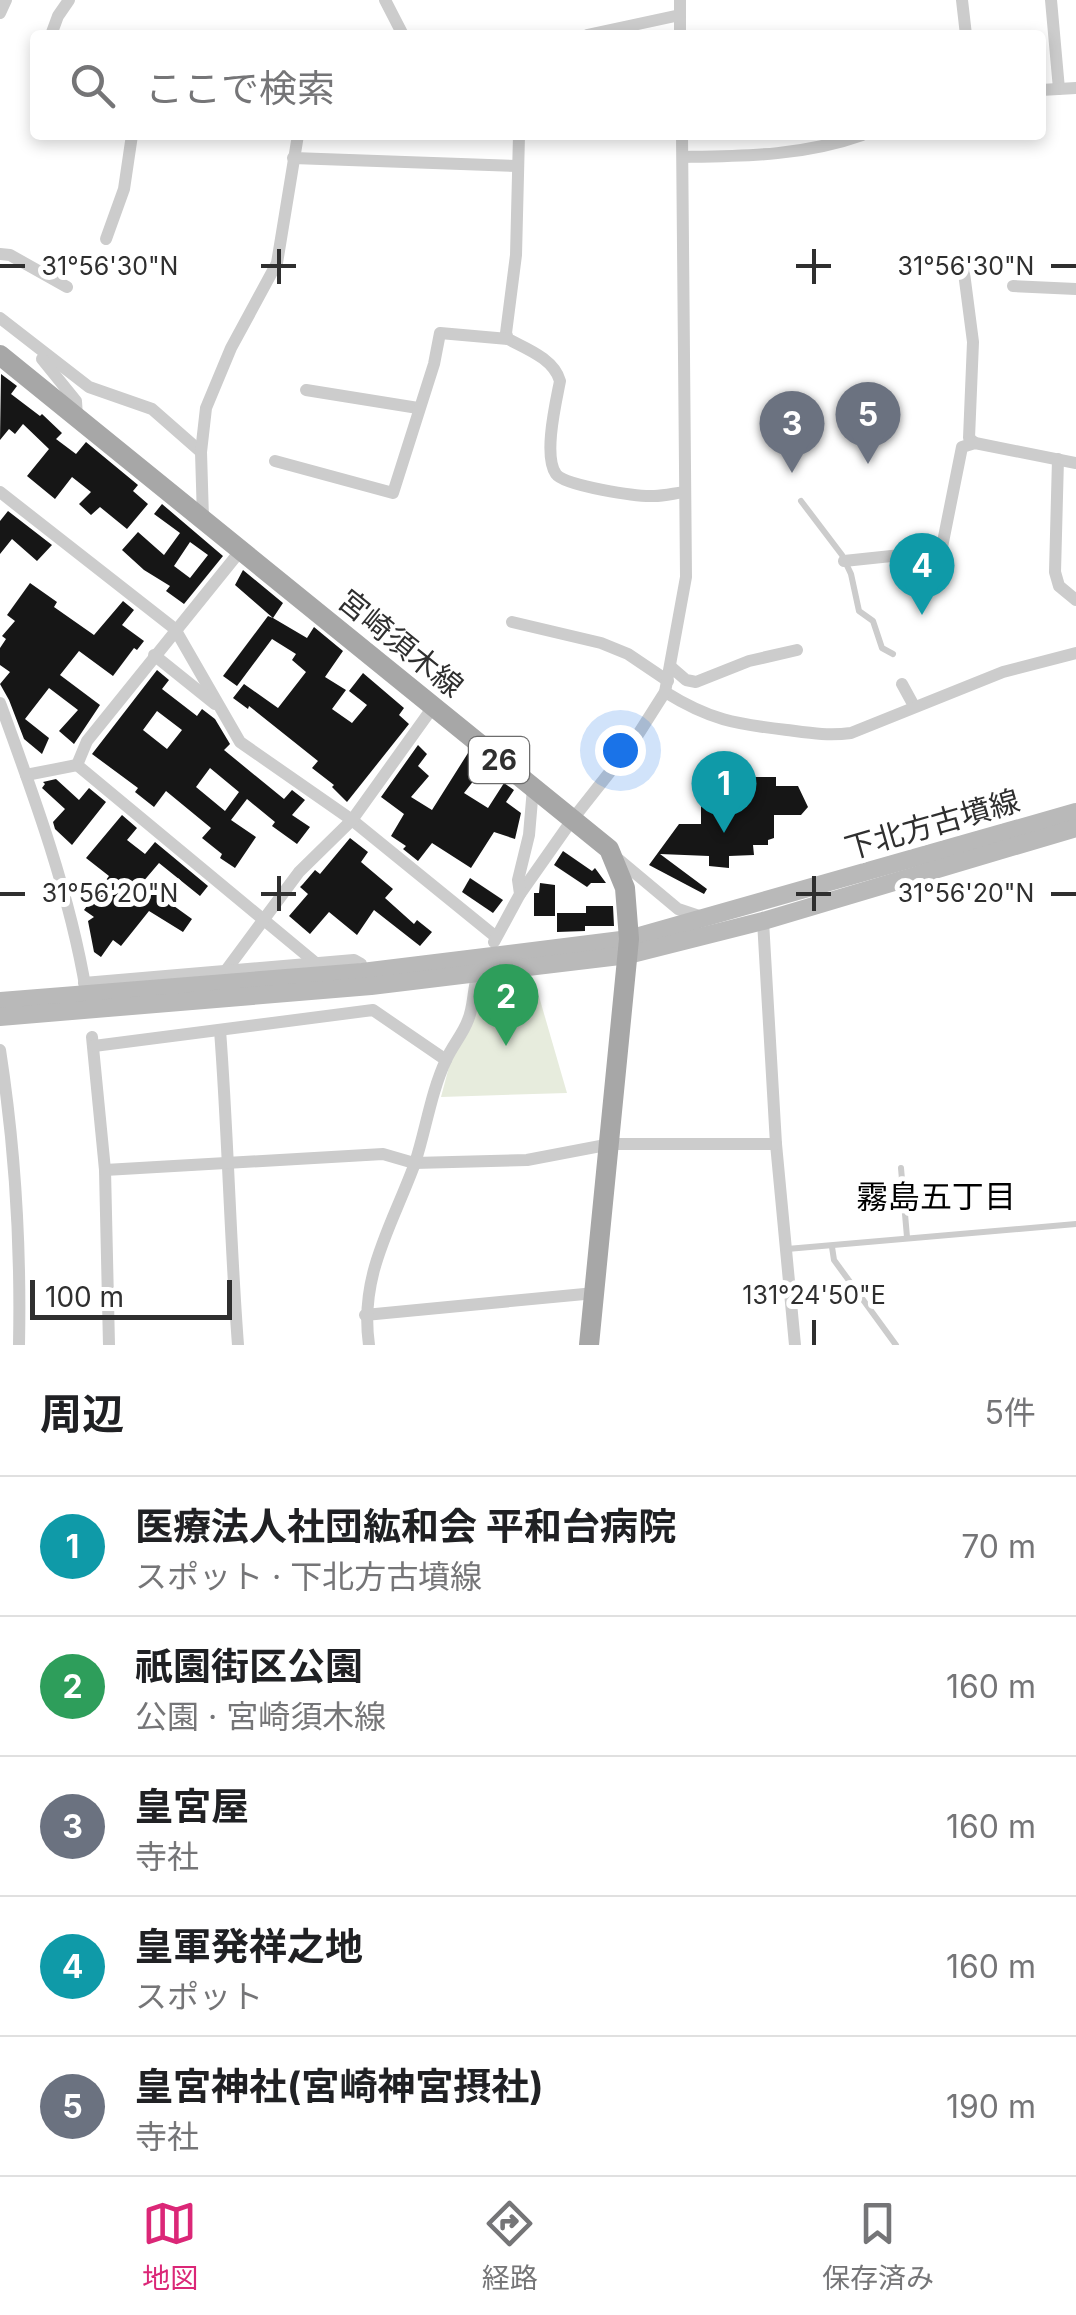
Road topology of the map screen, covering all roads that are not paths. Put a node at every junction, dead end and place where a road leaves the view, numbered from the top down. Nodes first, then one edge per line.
1 (6, 0) edge
2 (69, 0) edge
3 (385, 0) edge
4 (680, 0) edge
5 (962, 0) edge
6 (1051, 0) edge
7 (0, 13) edge
8 (680, 15) junction
9 (53, 30) edge
10 (400, 30) edge
11 (610, 30) edge
12 (680, 30) edge
13 (965, 30) edge
14 (1076, 88) edge
15 (1058, 89) junction
16 (1046, 90) edge
17 (131, 140) edge
18 (297, 140) edge
19 (519, 140) edge
20 (682, 140) edge
21 (848, 140) edge
22 (682, 157) junction
23 (293, 158) junction
24 (518, 166) junction
25 (106, 239) dead end
26 (0, 254) edge
27 (963, 266) dead end
28 (1013, 286) dead end
29 (67, 287) dead end
30 (1076, 289) edge
31 (0, 318) edge
32 (508, 339) junction
33 (42, 351) junction
34 (2, 361) edge
35 (306, 390) dead end
36 (418, 408) junction
37 (77, 417) junction
38 (975, 443) junction
39 (200, 452) junction
40 (1058, 459) junction
41 (275, 461) dead end
42 (1076, 462) edge
43 (0, 492) edge
44 (686, 492) junction
45 (802, 502) dead end
46 (203, 518) junction
47 (241, 550) junction
48 (844, 561) junction
49 (1076, 600) edge
50 (512, 622) dead end
51 (174, 629) junction
52 (798, 650) dead end
53 (1076, 653) edge
54 (893, 654) dead end
55 (154, 655) junction
56 (668, 680) junction
57 (902, 684) dead end
58 (0, 703) edge
59 (914, 706) junction
60 (221, 708) junction
61 (433, 708) junction
62 (77, 764) junction
63 (26, 775) junction
64 (533, 788) junction
65 (1076, 812) edge
66 (352, 820) junction
67 (572, 820) junction
68 (1076, 828) edge
69 (609, 849) junction
70 (520, 894) junction
71 (265, 918) junction
72 (705, 918) junction
73 (763, 921) junction
74 (496, 937) junction
75 (629, 947) junction
76 (490, 956) junction
77 (318, 964) junction
78 (227, 969) junction
79 (477, 975) junction
80 (366, 979) junction
81 (0, 1000) edge
82 (34, 1005) junction
83 (373, 1010) junction
84 (0, 1017) edge
85 (220, 1030) junction
86 (0, 1050) edge
87 (446, 1060) junction
88 (611, 1144) junction
89 (776, 1144) junction
90 (414, 1163) junction
91 (231, 1164) junction
92 (902, 1168) dead end
93 (105, 1170) junction
94 (1076, 1224) edge
95 (907, 1237) junction
96 (832, 1247) junction
97 (786, 1249) junction
98 (594, 1294) junction
99 (365, 1315) junction
100 (18, 1345) edge
101 (109, 1345) edge
102 (238, 1345) edge
103 (369, 1345) edge
104 (589, 1345) edge
105 (795, 1345) edge
106 (896, 1345) edge

1 - 7 street
2 - 9 street
3 - 10 street
4 - 8 street
5 - 13 street
6 - 15 street
8 - 11 street
8 - 12 street
14 - 15 street
15 - 16 street
17 - 25 street
18 - 23 street
19 - 24 street
20 - 22 street
21 - 22 street
22 - 44 street
23 - 24 street
23 - 39 street
24 - 32 street
26 - 29 street
27 - 38 street
28 - 30 street
31 - 33 street
32 - 36 street
32 - 44 street
33 - 37 street
33 - 39 street
34 - 37 main road, 宮崎須木線 / 26
35 - 36 street
36 - 41 street
37 - 46 main road, 宮崎須木線 / 26
38 - 40 street
38 - 48 street
39 - 46 street
40 - 42 street
40 - 49 street
43 - 51 street
44 - 56 street
45 - 48 lane
46 - 47 main road, 宮崎須木線 / 26
47 - 51 street
47 - 61 main road, 宮崎須木線 / 26
48 - 54 lane
50 - 56 street
51 - 55 street
51 - 60 street
52 - 56 street
53 - 59 street
55 - 60 street
55 - 62 street
56 - 59 street
56 - 67 street
57 - 59 street
58 - 63 street
60 - 66 street
61 - 64 main road, 宮崎須木線 / 26
61 - 66 street
62 - 63 street
62 - 71 street
63 - 78 street
64 - 67 main road, 宮崎須木線 / 26
64 - 70 street
65 - 72 street, 下北方古墳線
66 - 71 street
66 - 74 street
67 - 69 main road, 宮崎須木線 / 26
67 - 70 street
68 - 73 street, 下北方古墳線
69 - 72 street
69 - 75 main road
70 - 74 street
71 - 77 street
71 - 78 street
72 - 75 street, 下北方古墳線
73 - 75 street, 下北方古墳線
73 - 89 street
74 - 76 street
75 - 76 street
75 - 79 street
75 - 88 main road
76 - 79 street
76 - 80 street
77 - 78 street
77 - 80 street
79 - 80 street
79 - 87 street
80 - 82 street
80 - 83 street
81 - 82 street
82 - 84 street
83 - 85 street
83 - 87 street
85 - 91 street
85 - 93 street
86 - 100 street
87 - 90 street
88 - 89 street
88 - 90 street
88 - 98 main road
89 - 97 street
90 - 91 street
90 - 99 street
91 - 93 street
91 - 102 street
92 - 95 lane
93 - 101 street
94 - 95 lane
95 - 96 lane
96 - 97 lane
96 - 106 lane
97 - 105 street
98 - 99 street
98 - 104 main road
99 - 103 street

